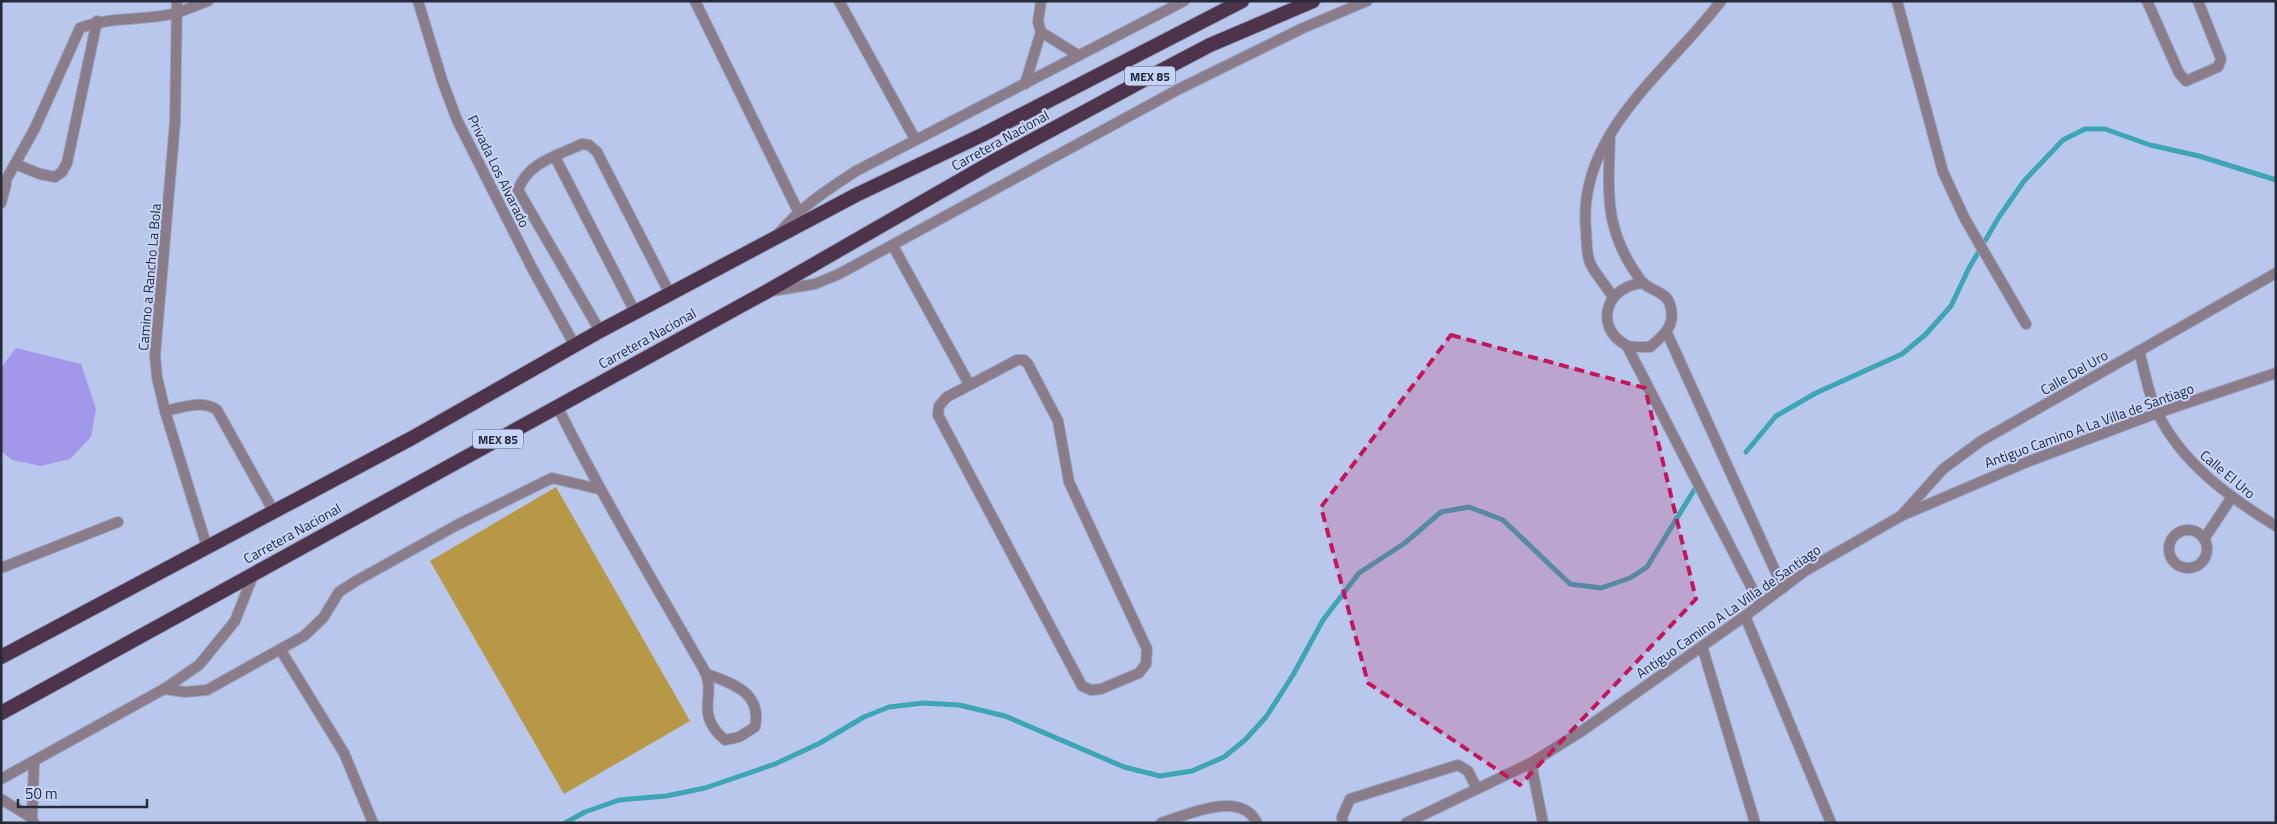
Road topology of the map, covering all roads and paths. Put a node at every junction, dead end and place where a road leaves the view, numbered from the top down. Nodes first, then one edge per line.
1 (177, 1) edge
2 (208, 1) edge
3 (418, 1) edge
4 (695, 1) edge
5 (839, 1) edge
6 (1041, 1) edge
7 (1184, 1) edge
8 (1242, 1) edge
9 (1313, 1) edge
10 (1367, 1) edge
11 (1721, 1) edge
12 (1897, 1) edge
13 (2147, 1) edge
14 (2198, 1) edge
15 (177, 13) junction
16 (97, 21) junction
17 (1042, 32) junction
18 (1078, 55) junction
19 (1025, 84) junction
20 (1610, 136) junction
21 (915, 139) junction
22 (555, 157) junction
23 (15, 164) junction
24 (4, 185) edge
25 (1, 203) edge
26 (798, 211) junction
27 (774, 239) junction
28 (893, 246) junction
29 (2276, 274) edge
30 (1644, 284) junction
31 (766, 292) junction
32 (670, 294) junction
33 (1613, 296) junction
34 (635, 312) junction
35 (2026, 324) dead end
36 (600, 331) junction
37 (1667, 333) junction
38 (574, 344) junction
39 (1627, 346) junction
40 (2139, 351) junction
41 (2276, 373) edge
42 (969, 384) junction
43 (557, 406) junction
44 (166, 411) junction
45 (2157, 413) junction
46 (599, 489) junction
47 (2232, 497) junction
48 (274, 512) junction
49 (1901, 516) junction
50 (118, 522) dead end
51 (2276, 526) edge
52 (2204, 539) dead end
53 (207, 547) junction
54 (1, 568) edge
55 (254, 573) junction
56 (1783, 588) junction
57 (1760, 604) junction
58 (1745, 616) junction
59 (1702, 646) junction
60 (280, 650) junction
61 (1, 657) edge
62 (707, 674) junction
63 (164, 689) junction
64 (1, 713) edge
65 (34, 762) junction
66 (1531, 763) junction
67 (1, 779) edge
68 (1477, 789) junction
69 (1, 799) edge
70 (29, 821) edge
71 (373, 823) edge
72 (1161, 823) edge
73 (1257, 823) edge
74 (1343, 823) edge
75 (1406, 823) edge
76 (1543, 823) edge
77 (1755, 823) edge
78 (1831, 823) edge

1 - 15 street, Camino a Rancho La Bola
2 - 15 street
3 - 38 street, Privada Los Alvarado
4 - 26 street
5 - 21 street
6 - 17 street
7 - 18 street, MEX 85
8 - 27 highway, Carretera Nacional / MEX 85
9 - 31 highway, Carretera Nacional / MEX 85
10 - 28 street, MEX 85
11 - 20 street
12 - 35 street
13 - 14 street
15 - 16 street
15 - 44 street, Camino a Rancho La Bola
16 - 23 street
16 - 23 street
17 - 18 street
17 - 19 street
18 - 19 street, MEX 85
19 - 21 street, MEX 85
20 - 30 street
20 - 33 street
21 - 26 street, MEX 85
22 - 32 street
22 - 34 street
22 - 36 street
23 - 24 street
24 - 25 street
26 - 27 street, MEX 85
27 - 32 highway, Carretera Nacional / MEX 85
28 - 31 street, MEX 85
28 - 42 street
29 - 40 street, Calle Del Uro
30 - 33 street
30 - 37 street
31 - 43 highway, Carretera Nacional / MEX 85
32 - 34 highway, Carretera Nacional / MEX 85
33 - 39 street
34 - 36 highway, Carretera Nacional / MEX 85
36 - 38 highway, Carretera Nacional / MEX 85
37 - 39 street
37 - 56 street
38 - 48 highway, Carretera Nacional / MEX 85
39 - 57 street
40 - 45 street, Calle El Uro
40 - 49 street, Calle Del Uro
41 - 45 street, Antiguo Camino A La Villa de Santiago
42 - 42 street
43 - 46 street
43 - 55 highway, Carretera Nacional / MEX 85
44 - 48 street
44 - 53 street, Camino a Rancho La Bola
45 - 47 street, Calle El Uro
45 - 49 street, Antiguo Camino A La Villa de Santiago
46 - 60 street
46 - 62 street
47 - 51 street, Calle El Uro
47 - 52 street
48 - 53 highway, Carretera Nacional / MEX 85
49 - 56 street, Antiguo Camino A La Villa de Santiago
50 - 54 street
53 - 61 highway, Carretera Nacional / MEX 85
55 - 63 street
55 - 64 highway, Carretera Nacional / MEX 85
56 - 57 street, Antiguo Camino A La Villa de Santiago
57 - 58 street, Antiguo Camino A La Villa de Santiago
58 - 59 street, Antiguo Camino A La Villa de Santiago
58 - 78 street
59 - 66 street, Antiguo Camino A La Villa de Santiago
59 - 77 street
60 - 63 street
60 - 71 street
62 - 62 street
63 - 65 street
65 - 67 street
65 - 70 street
66 - 68 street, Antiguo Camino A La Villa de Santiago
66 - 76 street
68 - 74 street
68 - 75 street, Antiguo Camino A La Villa de Santiago
69 - 70 street
72 - 73 street

